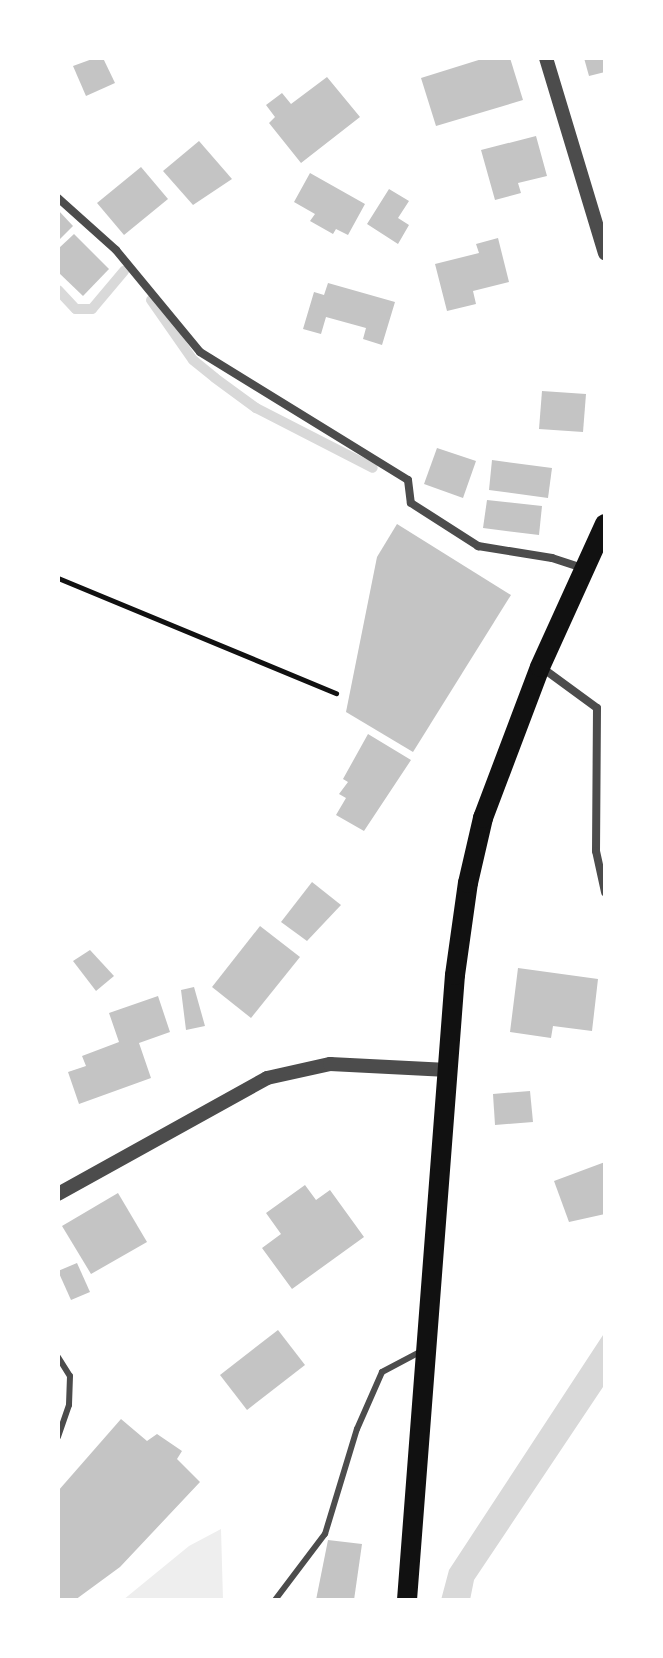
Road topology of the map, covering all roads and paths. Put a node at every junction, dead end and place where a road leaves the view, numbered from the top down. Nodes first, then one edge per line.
1 (546, 58) edge
2 (58, 198) edge
3 (605, 253) edge
4 (605, 524) edge
5 (583, 568) junction
6 (58, 578) edge
7 (540, 667) junction
8 (336, 693) dead end
9 (601, 755) edge
10 (605, 892) edge
11 (448, 1070) junction
12 (58, 1194) edge
13 (424, 1350) junction
14 (58, 1357) edge
15 (58, 1437) edge
16 (275, 1600) edge
17 (407, 1600) edge

1 - 3 street
2 - 5 street
4 - 5 main road
5 - 7 main road
6 - 8 path
7 - 9 street
7 - 11 main road
9 - 10 street
11 - 12 street
11 - 13 main road
13 - 16 lane
13 - 17 main road
14 - 15 lane

